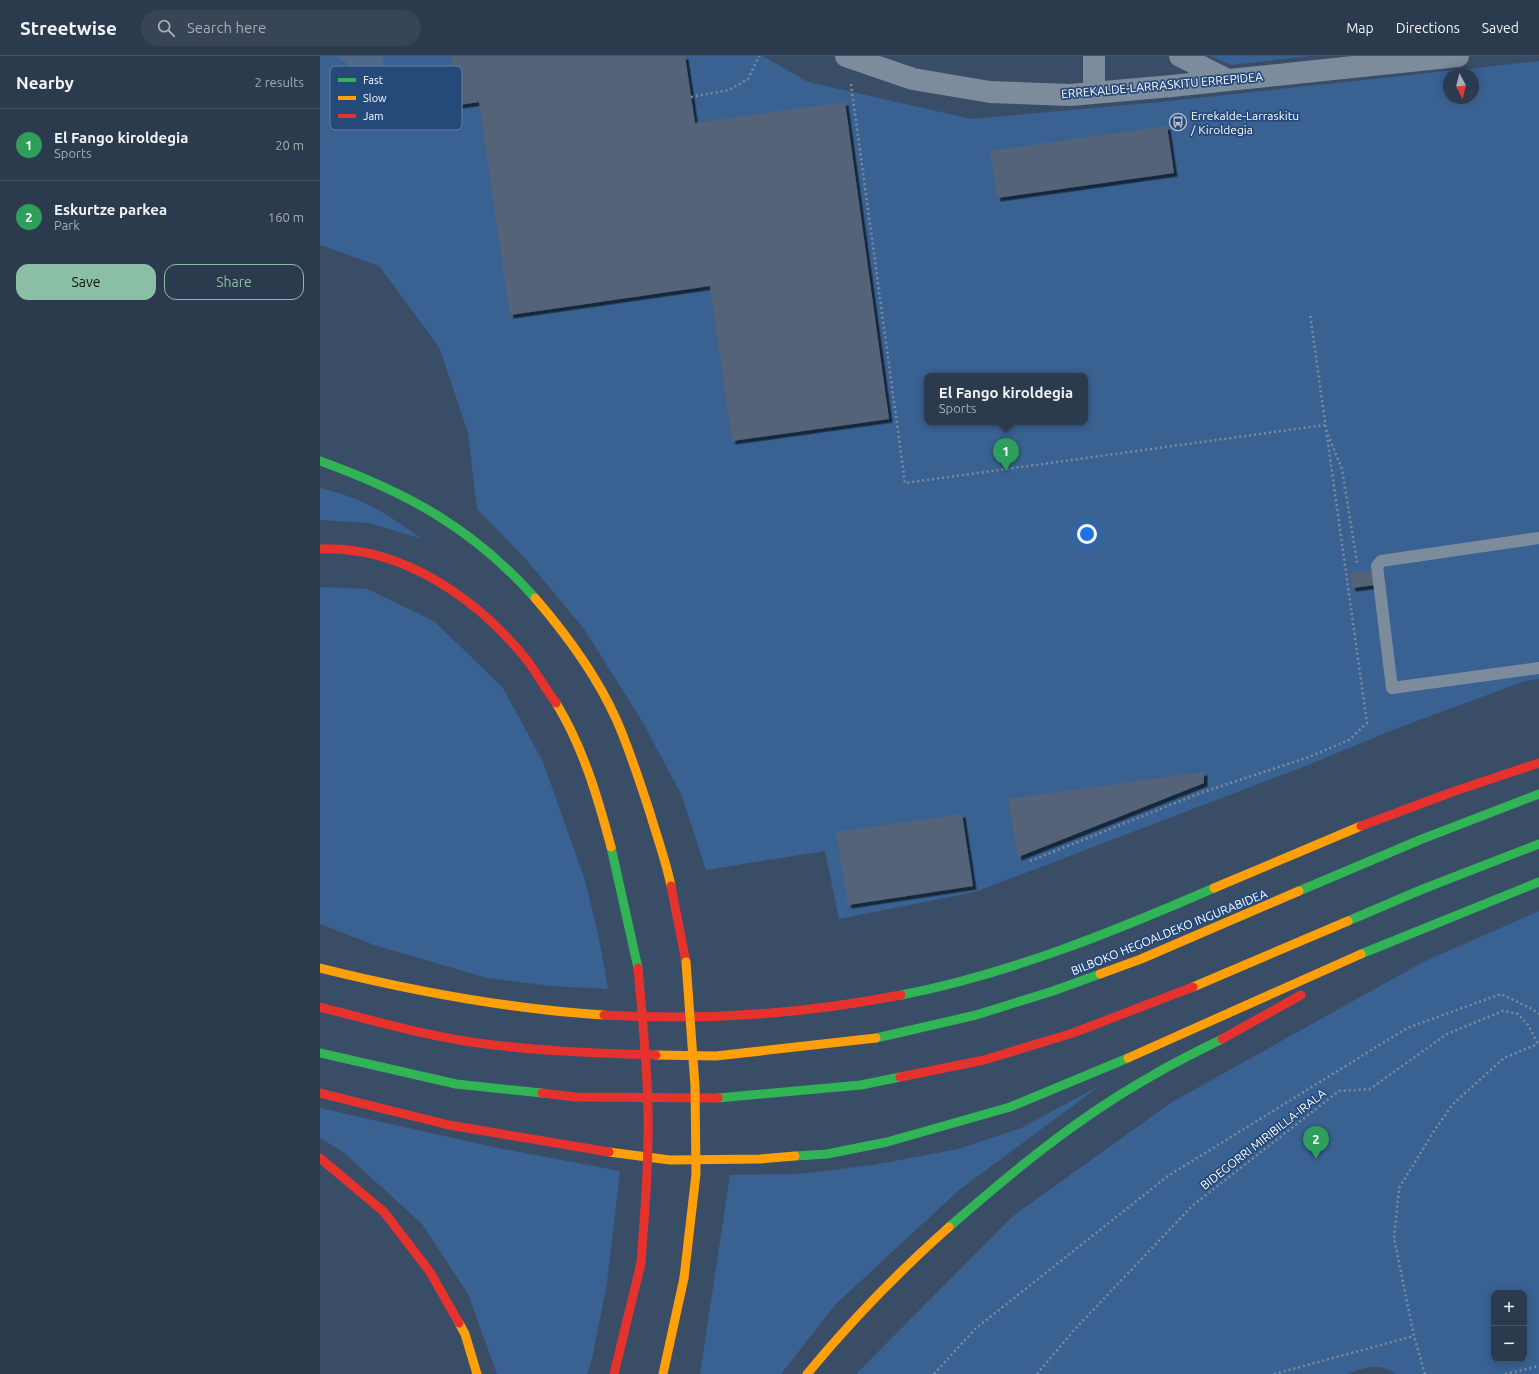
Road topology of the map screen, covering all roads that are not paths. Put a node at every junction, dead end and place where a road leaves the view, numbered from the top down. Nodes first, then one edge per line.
1 (1094, 56) edge
2 (1180, 56) edge
3 (1458, 56) edge
4 (847, 57) edge
5 (1228, 80) junction
6 (1094, 92) junction
7 (320, 461) edge
8 (1539, 538) edge
9 (320, 549) edge
10 (1539, 668) edge
11 (1539, 763) edge
12 (1539, 794) edge
13 (1539, 844) edge
14 (1539, 882) edge
15 (1373, 949) junction
16 (320, 968) edge
17 (370, 970) dead end
18 (1320, 983) dead end
19 (1307, 991) dead end
20 (435, 993) junction
21 (320, 1007) edge
22 (320, 1052) edge
23 (320, 1093) edge
24 (320, 1158) edge
25 (476, 1374) edge
26 (614, 1374) edge
27 (663, 1374) edge
28 (808, 1374) edge

1 - 6 street
2 - 5 street
3 - 5 street, ERREKALDE-LARRASKITU ERREPIDEA
4 - 6 street, ERREKALDE-LARRASKITU ERREPIDEA
5 - 6 street, ERREKALDE-LARRASKITU ERREPIDEA
7 - 27 highway, bridge
8 - 10 lane
9 - 26 highway, bridge
11 - 20 highway
12 - 21 highway, BILBOKO HEGOALDEKO INGURABIDEA
13 - 22 highway
14 - 15 highway
15 - 18 highway
15 - 23 highway
16 - 20 highway
17 - 20 highway
19 - 28 highway
24 - 25 highway

